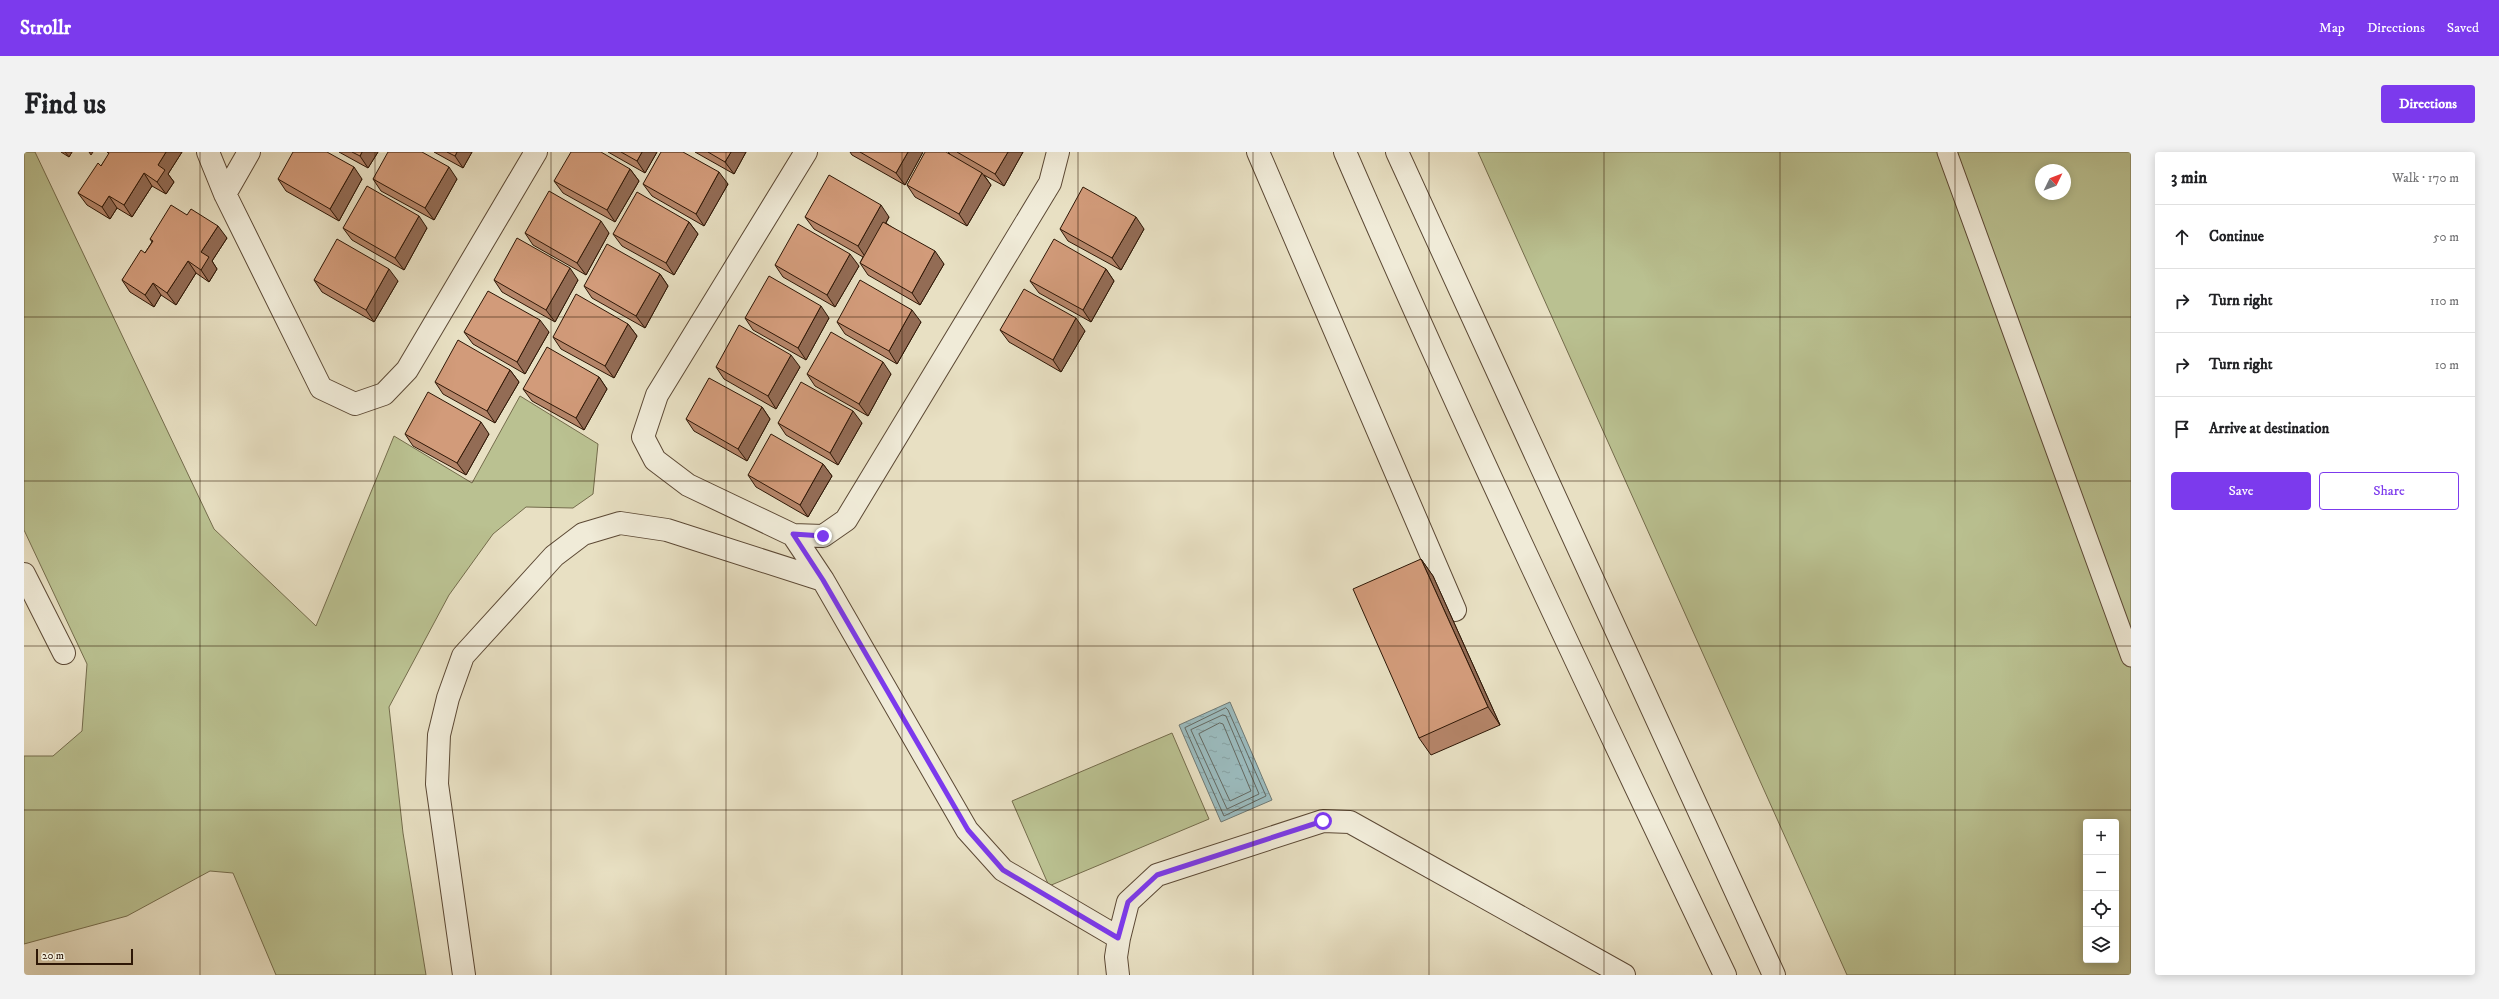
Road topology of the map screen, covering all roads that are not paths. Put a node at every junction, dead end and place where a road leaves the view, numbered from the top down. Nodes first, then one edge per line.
1 (208, 152) edge
2 (249, 152) edge
3 (536, 152) edge
4 (806, 152) edge
5 (1058, 152) edge
6 (1258, 152) edge
7 (1345, 152) edge
8 (1396, 152) edge
9 (1947, 152) edge
10 (225, 194) junction
11 (793, 534) junction
12 (24, 574) edge
13 (823, 580) junction
14 (1455, 610) dead end
15 (64, 654) dead end
16 (2131, 657) edge
17 (1118, 938) junction
18 (464, 975) edge
19 (1118, 975) edge
20 (1624, 975) edge
21 (1725, 975) edge
22 (1774, 975) edge

1 - 10 street
2 - 10 street
3 - 10 street
4 - 11 street
5 - 11 street
6 - 14 street
7 - 21 street
8 - 22 street
9 - 16 lane
11 - 13 street
12 - 15 street
13 - 17 street
13 - 18 street
17 - 19 street
17 - 20 street

